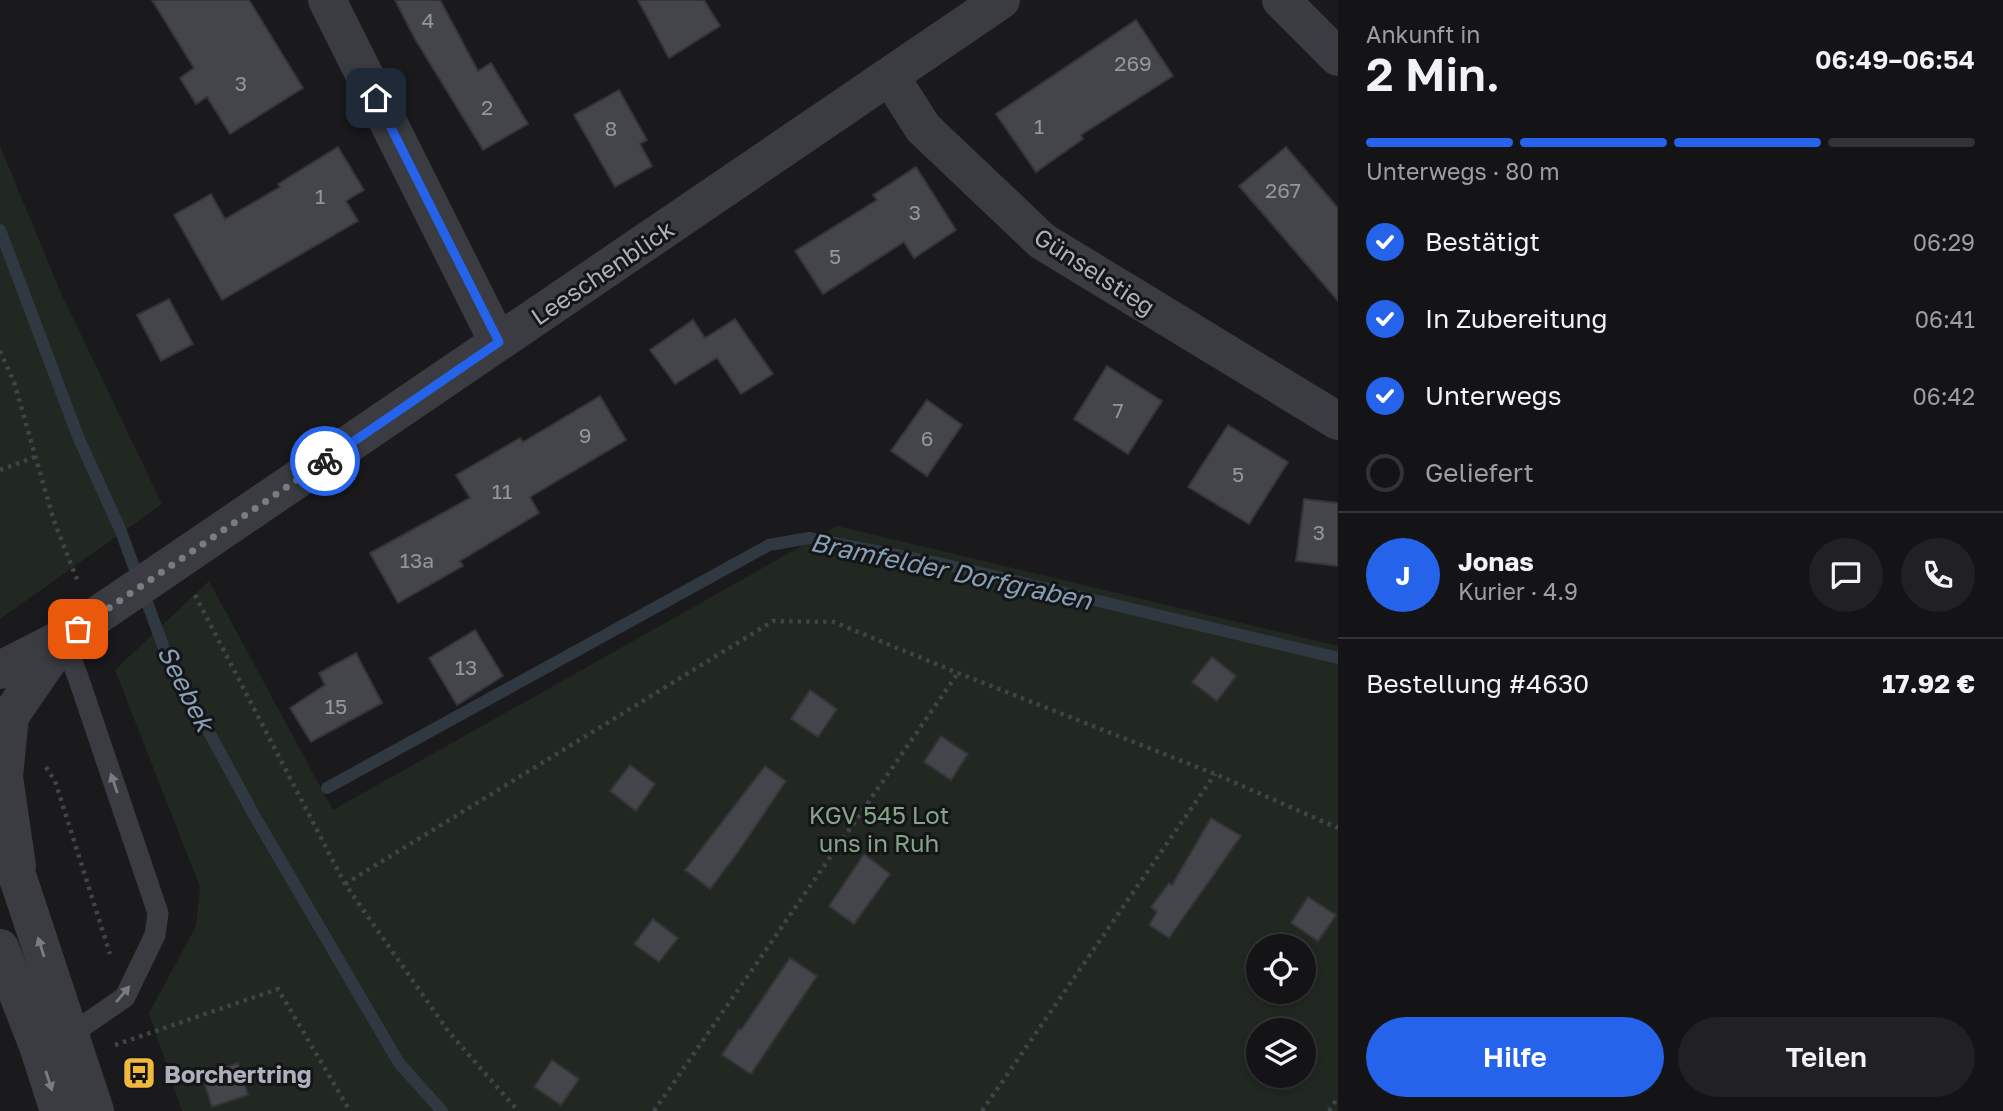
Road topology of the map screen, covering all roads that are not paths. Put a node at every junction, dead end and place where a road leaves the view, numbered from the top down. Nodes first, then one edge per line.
1 (327, 0) edge
2 (1001, 0) edge
3 (1282, 0) edge
4 (1338, 57) edge
5 (890, 76) junction
6 (499, 342) junction
7 (1338, 421) edge
8 (89, 621) junction
9 (0, 670) edge
10 (5, 719) edge
11 (0, 840) edge
12 (19, 881) junction
13 (0, 948) edge
14 (62, 1046) junction
15 (59, 1111) edge
16 (94, 1111) edge

1 - 6 street
2 - 5 street, Leeschenblick
3 - 4 street
5 - 6 street, Leeschenblick
5 - 7 street, Günselstieg
6 - 8 street, Leeschenblick
8 - 9 street, Leeschenblick
8 - 10 street, Leeschenblick
14 -> 8 lane
10 - 12 street
11 - 12 street
14 -> 12 street
13 - 14 street
14 -> 15 street
14 - 16 street

